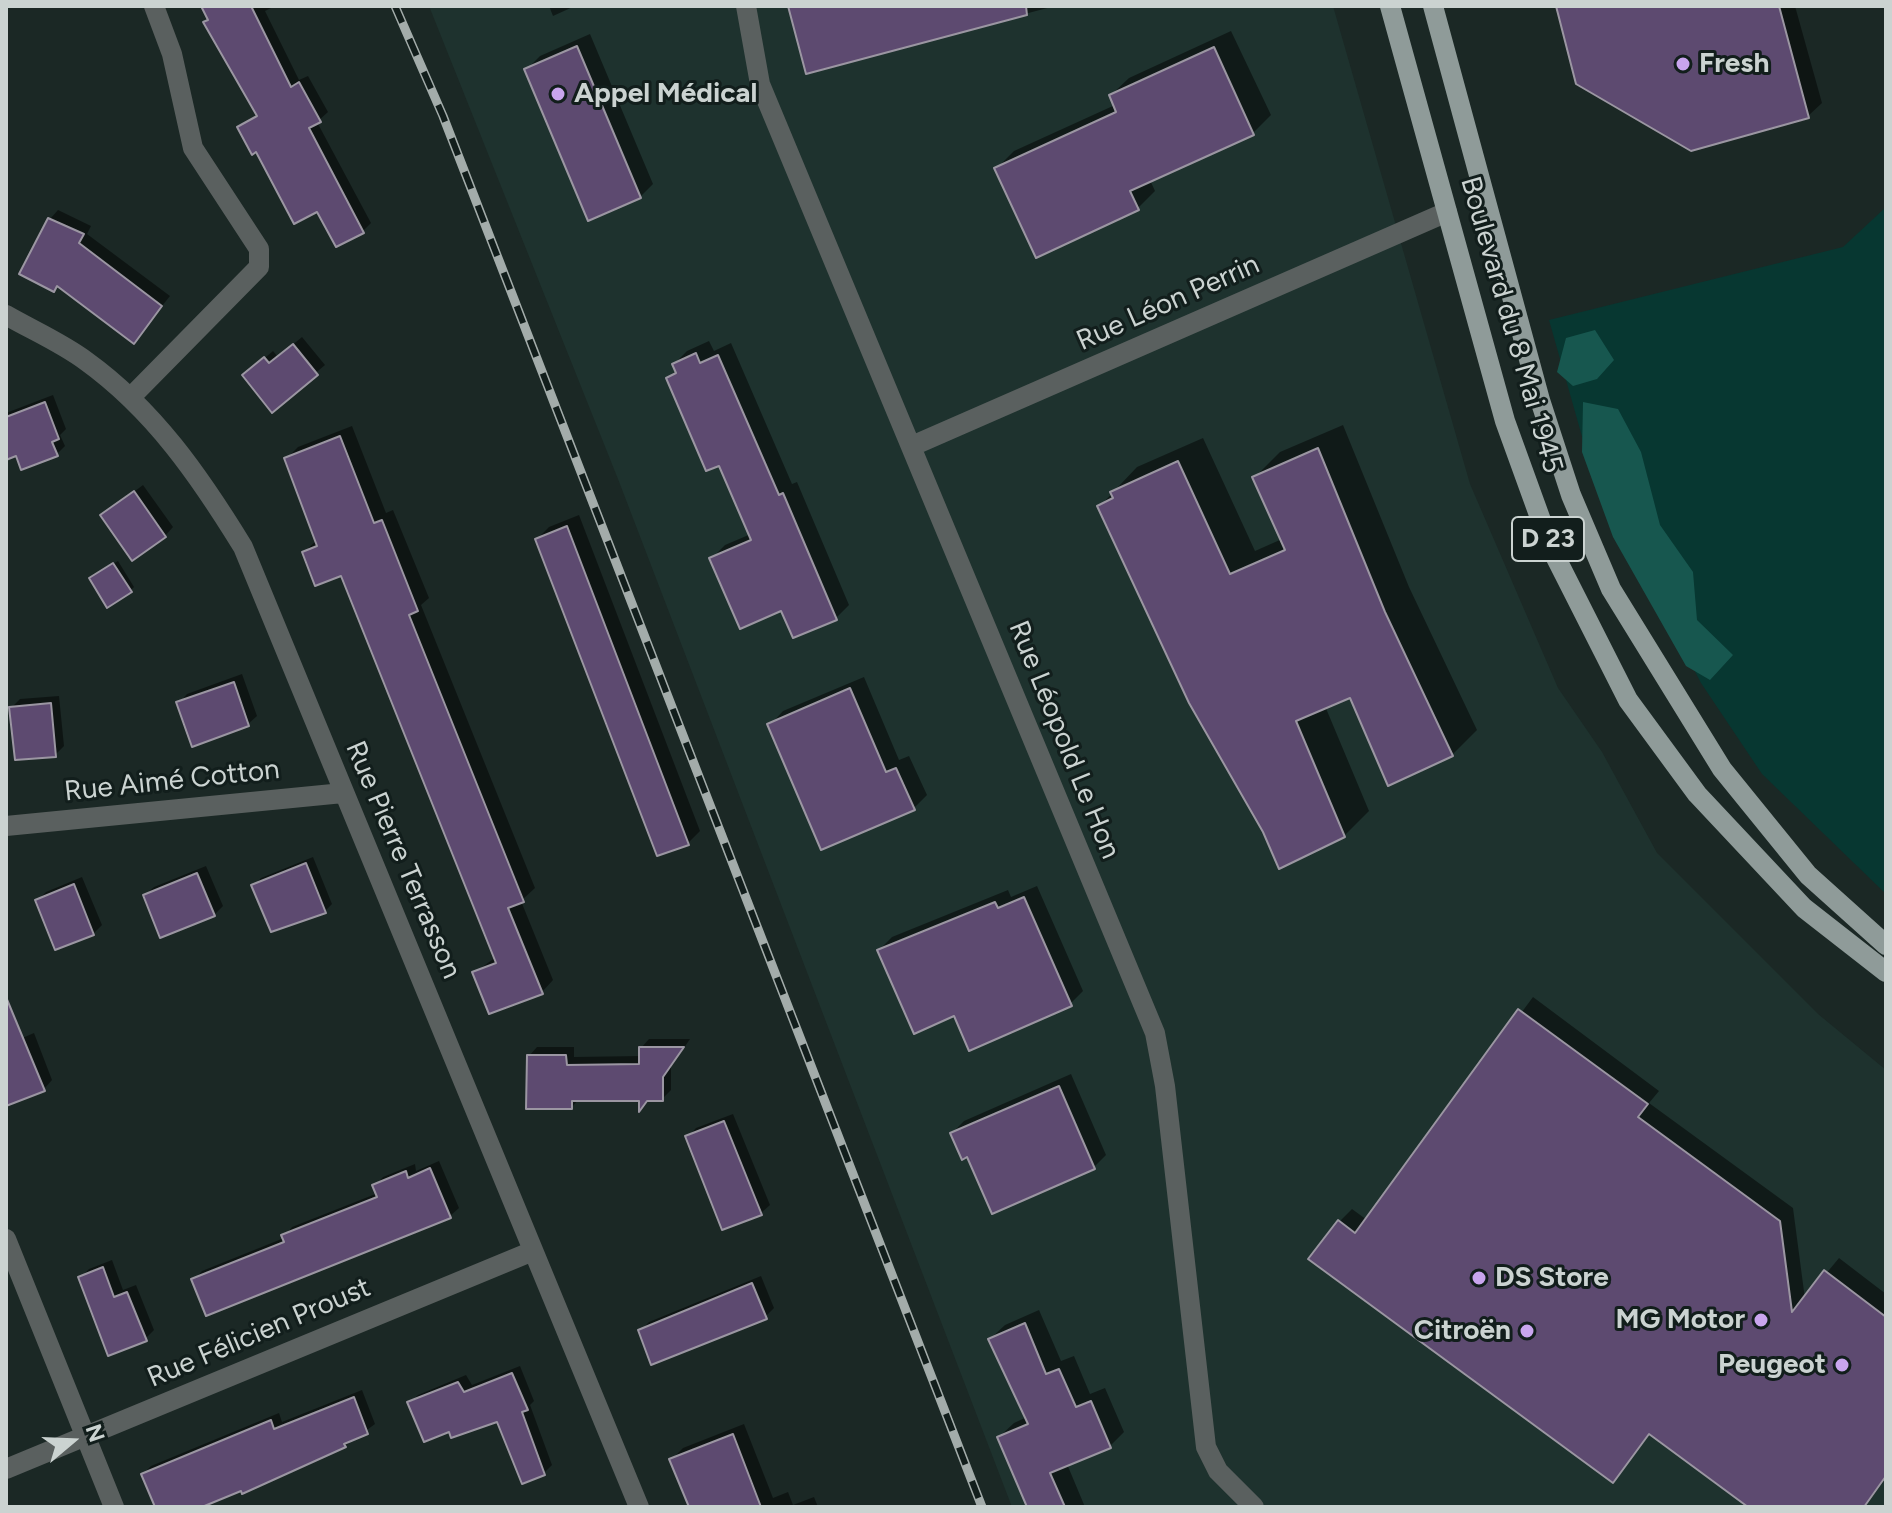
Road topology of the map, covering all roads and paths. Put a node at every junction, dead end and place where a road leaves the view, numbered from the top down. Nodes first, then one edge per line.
1 (154, 6) edge
2 (746, 6) edge
3 (1390, 6) edge
4 (1433, 6) edge
5 (1447, 212) junction
6 (6, 315) edge
7 (130, 398) junction
8 (912, 446) junction
9 (343, 793) junction
10 (6, 826) edge
11 (1886, 945) edge
12 (1886, 972) edge
13 (6, 1239) edge
14 (533, 1251) junction
15 (85, 1436) junction
16 (6, 1469) edge
17 (114, 1507) edge
18 (639, 1507) edge
19 (1254, 1507) edge

1 - 7 street
2 - 8 street, Rue Léopold Le Hon
3 - 5 main road, Boulevard du 8 Mai 1945 / D 23
4 - 11 main road, Boulevard du 8 Mai 1945 / D 23
5 - 8 street, Rue Léon Perrin
5 - 12 main road, Boulevard du 8 Mai 1945 / D 23
6 - 7 street, Rue Pierre Terrasson
7 - 9 street, Rue Pierre Terrasson
8 - 19 street, Rue Léopold Le Hon
9 - 10 street, Rue Aimé Cotton
9 - 14 street, Rue Pierre Terrasson
13 - 15 street
14 - 15 street, Rue Félicien Proust
14 - 18 street, Rue Pierre Terrasson
15 - 16 street, Rue Félicien Proust
15 - 17 street

